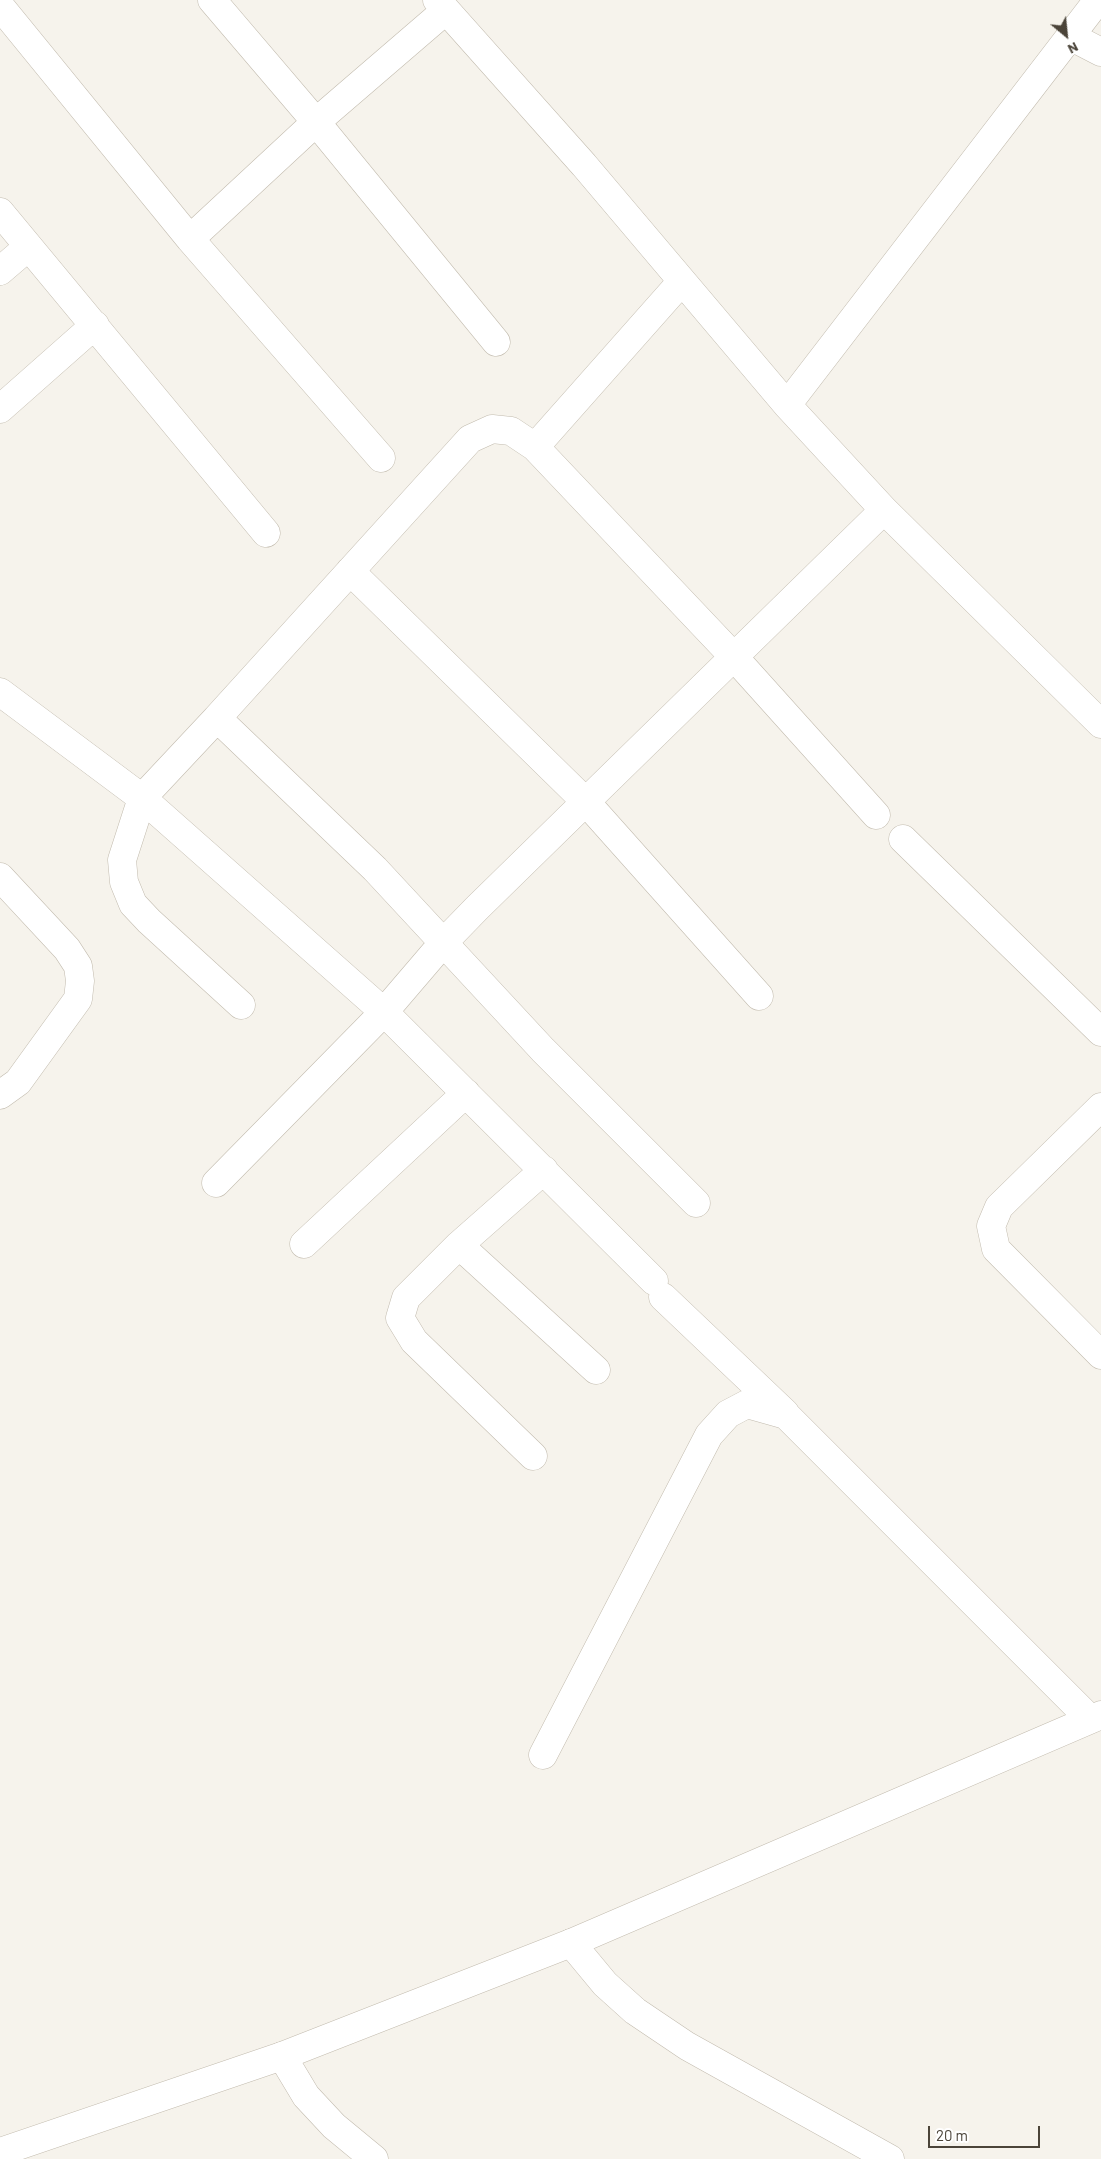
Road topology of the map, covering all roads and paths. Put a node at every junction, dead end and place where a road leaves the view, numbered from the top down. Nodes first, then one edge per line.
1 (212, 0) edge
2 (1098, 0) edge
3 (441, 5) edge
4 (0, 6) edge
5 (1070, 36) junction
6 (1101, 52) edge
7 (316, 122) junction
8 (0, 212) edge
9 (190, 239) junction
10 (28, 247) junction
11 (0, 271) edge
12 (682, 281) junction
13 (95, 326) junction
14 (496, 342) dead end
15 (787, 405) junction
16 (0, 409) edge
17 (535, 446) junction
18 (381, 458) dead end
19 (884, 510) junction
20 (266, 533) dead end
21 (350, 571) junction
22 (734, 657) junction
23 (0, 692) edge
24 (217, 718) junction
25 (1101, 724) edge
26 (142, 798) junction
27 (586, 802) junction
28 (876, 815) dead end
29 (902, 839) dead end
30 (0, 877) edge
31 (443, 943) junction
32 (759, 996) dead end
33 (241, 1005) dead end
34 (384, 1012) junction
35 (1101, 1032) edge
36 (466, 1093) junction
37 (0, 1095) edge
38 (1101, 1107) edge
39 (544, 1170) junction
40 (216, 1183) dead end
41 (696, 1203) dead end
42 (304, 1244) dead end
43 (459, 1245) junction
44 (1101, 1355) edge
45 (596, 1370) dead end
46 (786, 1414) junction
47 (533, 1456) dead end
48 (1095, 1717) edge
49 (543, 1755) dead end
50 (571, 1943) junction
51 (282, 2056) junction
52 (0, 2152) edge
53 (374, 2159) edge
54 (890, 2159) edge

1 - 7 street
2 - 5 street
3 - 7 street
3 - 12 street
4 - 9 street
5 - 6 street
5 - 15 street
7 - 9 street
7 - 14 street
8 - 10 street
9 - 18 street
10 - 11 street
10 - 13 street
12 - 15 street
12 - 17 street
13 - 16 street
13 - 20 street
15 - 19 street
17 - 21 street
17 - 22 street
19 - 22 street
19 - 25 street
21 - 24 street
21 - 27 street
22 - 27 street
22 - 28 street
23 - 26 street
24 - 26 street
24 - 31 street
26 - 33 street
26 - 34 street
27 - 31 street
27 - 32 street
29 - 35 street
30 - 37 street
31 - 34 street
31 - 41 street
34 - 36 street
34 - 40 street
36 - 39 street
36 - 42 street
38 - 44 street
39 - 43 street
39 - 46 street
43 - 45 street
43 - 47 street
46 - 48 street
46 - 49 street
48 - 50 street
50 - 51 street
50 - 54 street
51 - 52 street
51 - 53 street

